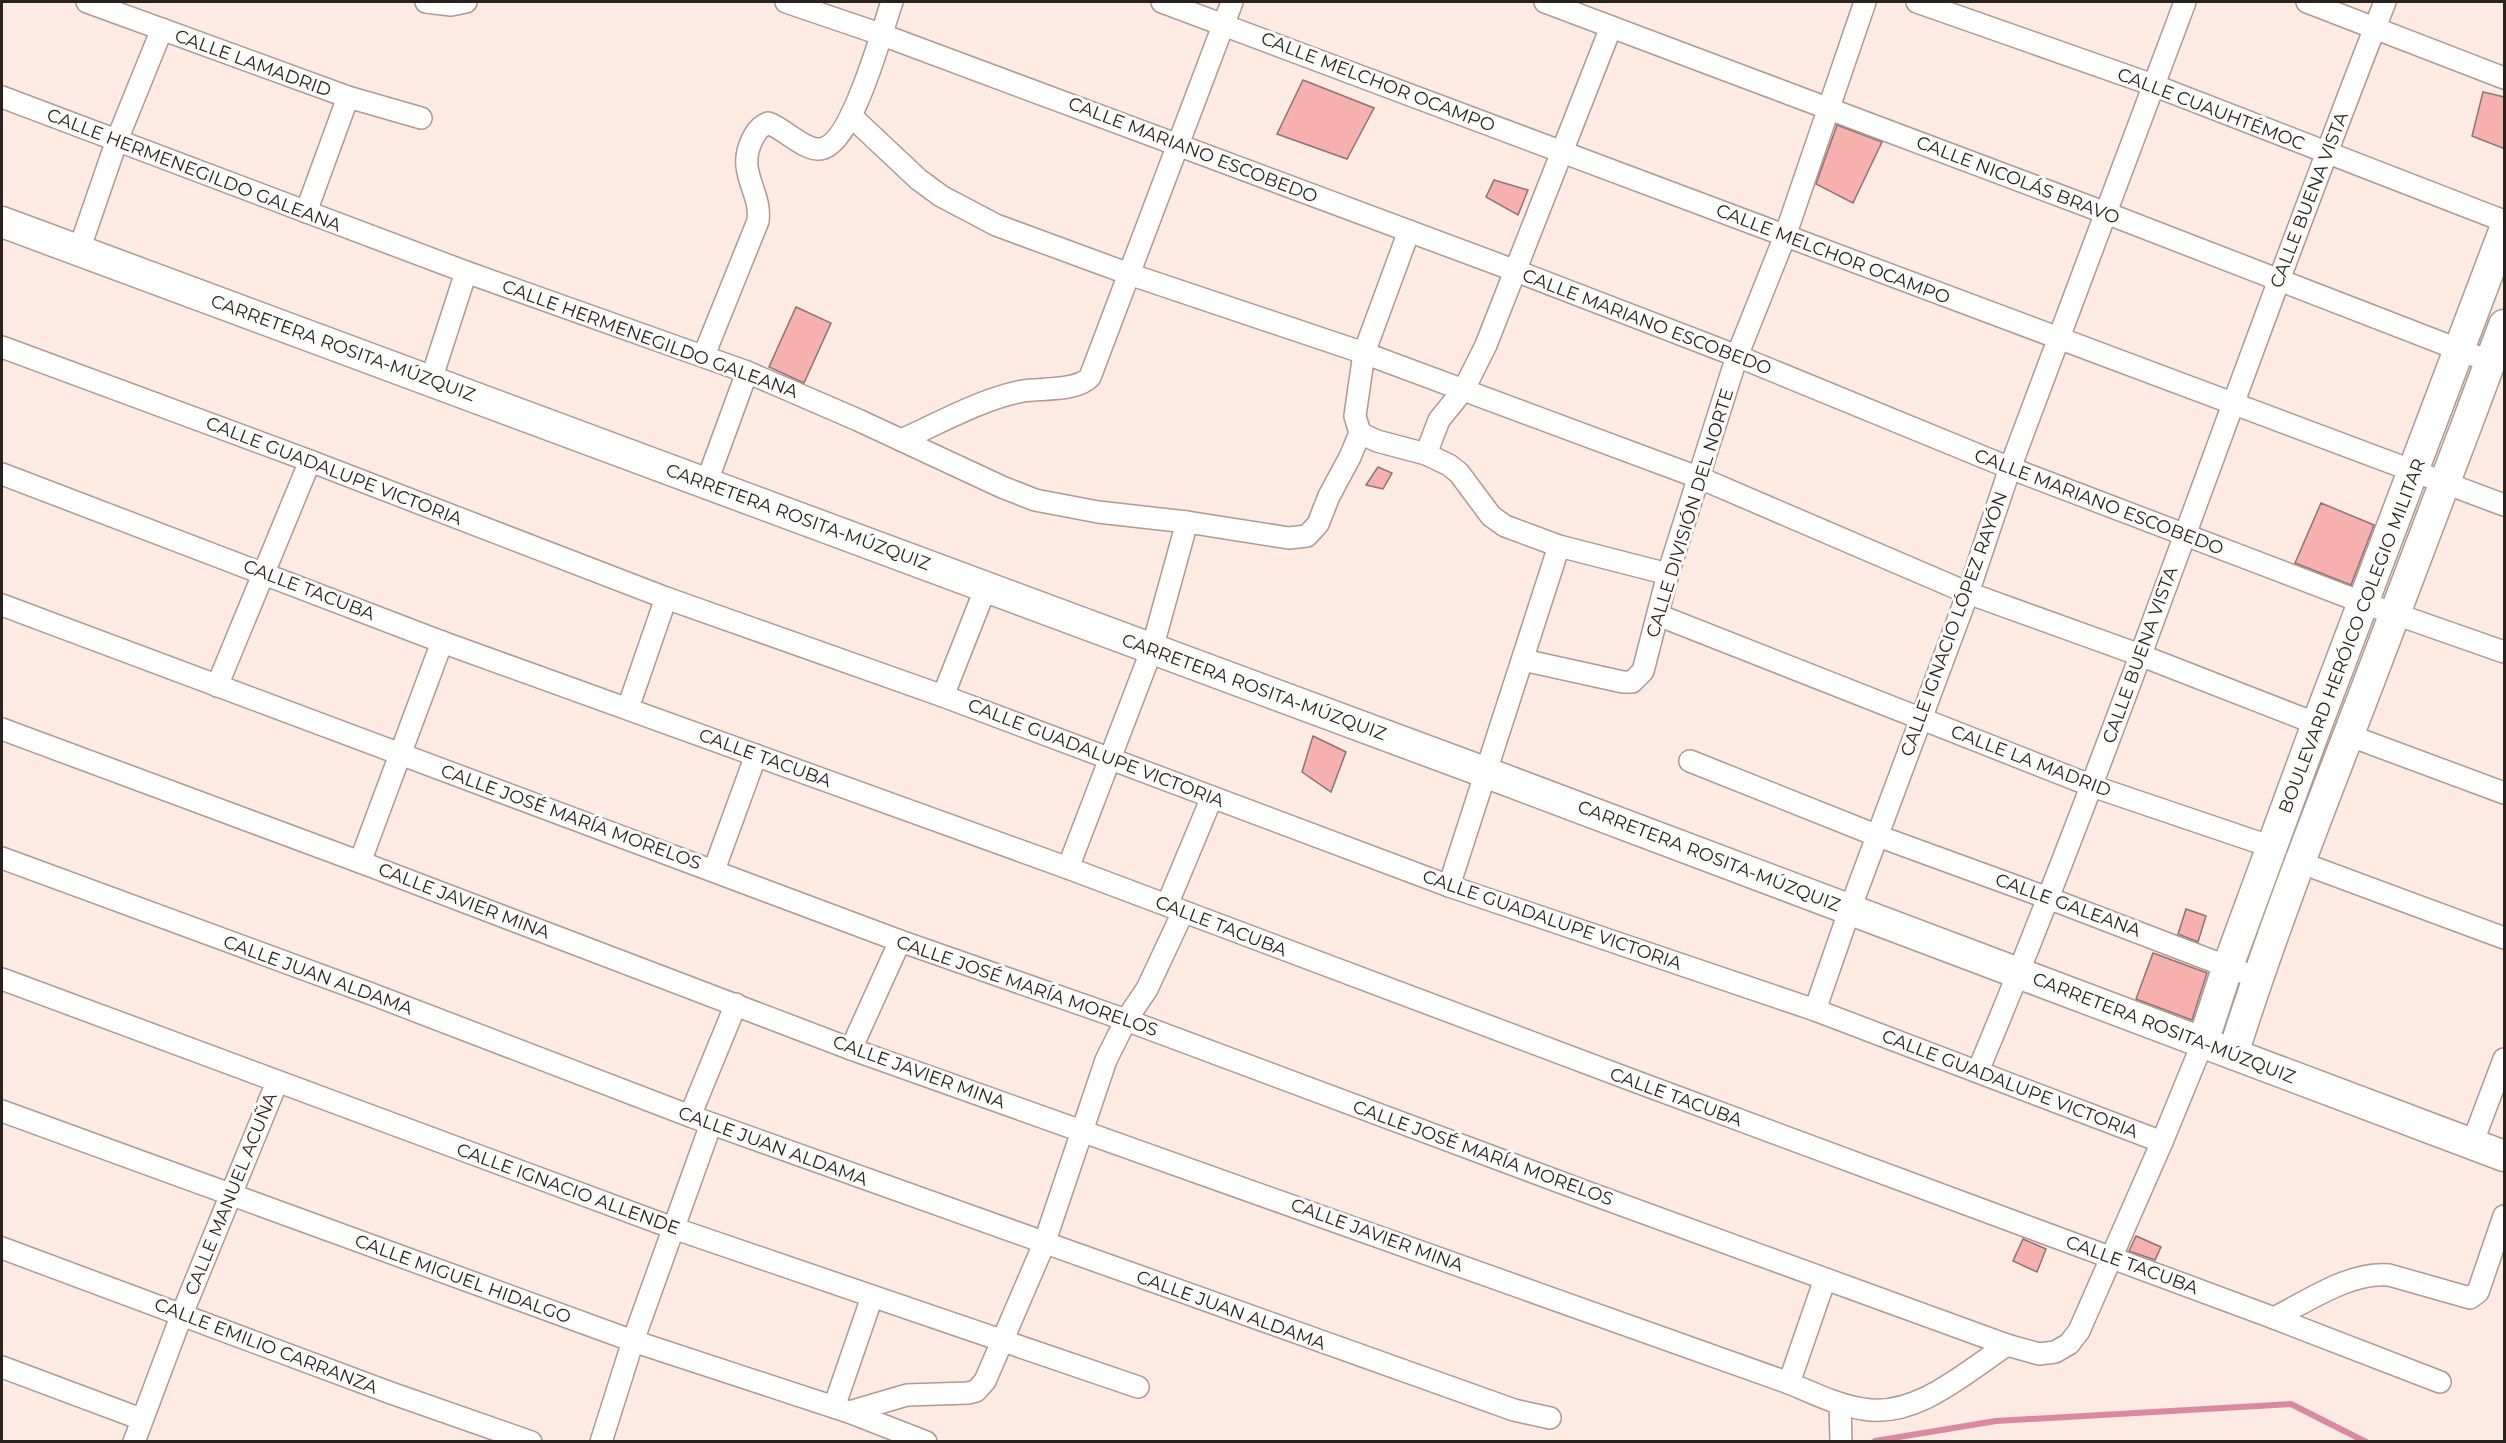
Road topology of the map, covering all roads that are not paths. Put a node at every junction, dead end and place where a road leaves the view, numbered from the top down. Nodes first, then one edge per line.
1 (87, 2) edge
2 (426, 2) edge
3 (786, 2) edge
4 (892, 2) edge
5 (1162, 2) edge
6 (1232, 2) edge
7 (1545, 2) edge
8 (1865, 2) edge
9 (1917, 2) edge
10 (2185, 2) edge
11 (2307, 2) edge
12 (2385, 2) edge
13 (458, 3) edge
14 (1580, 8) edge
15 (1224, 24) junction
16 (1611, 27) junction
17 (2375, 27) junction
18 (162, 29) junction
19 (880, 34) junction
20 (2505, 78) edge
21 (2153, 85) junction
22 (348, 97) junction
23 (2, 98) edge
24 (1829, 110) junction
25 (851, 116) junction
26 (421, 118) dead end
27 (117, 140) junction
28 (1179, 144) junction
29 (1561, 151) junction
30 (2327, 154) junction
31 (306, 212) junction
32 (2106, 213) junction
33 (2505, 221) edge
34 (2, 222) edge
35 (1409, 231) junction
36 (2505, 231) edge
37 (1785, 237) junction
38 (79, 250) junction
39 (1516, 271) junction
40 (466, 272) junction
41 (1129, 274) junction
42 (2278, 281) junction
43 (2505, 326) edge
44 (2059, 338) junction
45 (2, 348) edge
46 (2460, 351) junction
47 (1364, 353) junction
48 (704, 356) junction
49 (1737, 356) junction
50 (2491, 362) junction
51 (747, 372) junction
52 (431, 380) junction
53 (1464, 389) junction
54 (2232, 403) junction
55 (1360, 433) junction
56 (901, 440) junction
57 (1426, 454) junction
58 (310, 461) junction
59 (2010, 468) junction
60 (2414, 472) junction
61 (2, 474) edge
62 (1700, 478) junction
63 (706, 484) junction
64 (2445, 484) junction
65 (2505, 505) edge
66 (1187, 522) junction
67 (2185, 535) junction
68 (1559, 546) junction
69 (264, 573) junction
70 (1668, 574) junction
71 (986, 587) junction
72 (1968, 593) junction
73 (666, 598) junction
74 (2364, 603) junction
75 (4, 612) edge
76 (2395, 614) junction
77 (1658, 615) junction
78 (442, 642) junction
79 (1152, 649) junction
80 (2505, 652) edge
81 (2140, 655) junction
82 (1523, 660) junction
83 (217, 686) junction
84 (943, 696) junction
85 (628, 708) junction
86 (1920, 718) junction
87 (2317, 724) junction
88 (2, 729) edge
89 (2348, 735) junction
90 (401, 754) junction
91 (756, 755) junction
92 (1110, 759) junction
93 (1690, 761) dead end
94 (1487, 773) junction
95 (2092, 786) junction
96 (2505, 793) edge
97 (1212, 797) junction
98 (1878, 836) junction
99 (2272, 847) junction
100 (2, 858) edge
101 (360, 862) junction
102 (2299, 862) junction
103 (1068, 868) junction
104 (714, 870) junction
105 (1449, 886) junction
106 (2048, 898) junction
107 (1175, 908) junction
108 (1850, 909) junction
109 (2505, 938) edge
110 (900, 941) junction
111 (2228, 966) junction
112 (2019, 972) junction
113 (2257, 978) junction
114 (2, 979) edge
115 (736, 1004) junction
116 (1815, 1010) junction
117 (1126, 1020) junction
118 (2203, 1042) junction
119 (851, 1049) junction
120 (2233, 1054) junction
121 (2505, 1059) edge
122 (1978, 1071) junction
123 (277, 1082) junction
124 (2, 1110) edge
125 (690, 1116) junction
126 (711, 1124) junction
127 (1083, 1130) junction
128 (2162, 1142) junction
129 (2472, 1143) junction
130 (2505, 1156) edge
131 (232, 1195) junction
132 (2505, 1216) edge
133 (673, 1228) junction
134 (1044, 1244) junction
135 (2, 1248) edge
136 (2111, 1257) junction
137 (1825, 1279) junction
138 (872, 1297) junction
139 (182, 1314) junction
140 (2274, 1318) junction
141 (633, 1341) junction
142 (1003, 1341) junction
143 (2007, 1345) junction
144 (2, 1367) edge
145 (2440, 1382) dead end
146 (1789, 1383) junction
147 (1138, 1387) dead end
148 (1840, 1404) junction
149 (842, 1410) junction
150 (141, 1419) junction
151 (1550, 1419) dead end
152 (134, 1442) edge
153 (531, 1442) edge
154 (601, 1442) edge
155 (926, 1442) edge
156 (1841, 1442) edge

1 - 18 street, CALLE LAMADRID
2 - 13 street
3 - 19 street, CALLE MARIANO ESCOBEDO
4 - 19 street
5 - 15 street, CALLE MELCHOR OCAMPO
6 - 15 street
7 - 14 street, CALLE NICOLÁS BRAVO
8 - 24 street, CALLE DIVISIÓN DEL NORTE
9 - 21 street, CALLE CUAUHTÉMOC
10 - 21 street, CALLE IGNACIO LÓPEZ RAYÓN
11 - 17 street
12 - 17 street, CALLE BUENA VISTA
14 - 16 street, CALLE NICOLÁS BRAVO
15 - 28 street
15 - 29 street, CALLE MELCHOR OCAMPO
16 - 24 street, CALLE NICOLÁS BRAVO
16 - 29 street
17 - 20 street
17 - 30 street, CALLE BUENA VISTA
18 - 22 street, CALLE LAMADRID
18 - 27 street
19 - 25 street
19 - 28 street, CALLE MARIANO ESCOBEDO
21 - 30 street, CALLE CUAUHTÉMOC
21 - 32 street, CALLE IGNACIO LÓPEZ RAYÓN
22 - 26 street, CALLE LAMADRID
22 - 31 street
23 - 27 street, CALLE HERMENEGILDO GALEANA
24 - 32 street, CALLE NICOLÁS BRAVO
24 - 37 street, CALLE DIVISIÓN DEL NORTE
25 - 41 street
25 - 48 street
27 - 31 street, CALLE HERMENEGILDO GALEANA
27 - 38 street
28 - 35 street, CALLE MARIANO ESCOBEDO
28 - 41 street
29 - 37 street, CALLE MELCHOR OCAMPO
29 - 39 street
30 - 33 street, CALLE CUAUHTÉMOC
30 - 42 street, CALLE BUENA VISTA
31 - 40 street, CALLE HERMENEGILDO GALEANA
32 - 42 street, CALLE NICOLÁS BRAVO
32 - 44 street, CALLE IGNACIO LÓPEZ RAYÓN
34 - 38 main road, CARRETERA ROSITA-MÚZQUIZ
35 - 39 street, CALLE MARIANO ESCOBEDO
35 - 47 street
36 - 46 main road, BOULEVARD HERÓICO COLEGIO MILITAR
37 - 44 street, CALLE MELCHOR OCAMPO
37 - 49 street, CALLE DIVISIÓN DEL NORTE
38 - 52 main road, CARRETERA ROSITA-MÚZQUIZ
39 - 49 street, CALLE MARIANO ESCOBEDO
39 - 53 street
40 - 48 street, CALLE HERMENEGILDO GALEANA
40 - 52 street
41 - 47 street
41 - 56 street
42 - 46 street, CALLE NICOLÁS BRAVO
42 - 54 street, CALLE BUENA VISTA
43 - 50 main road, BOULEVARD HERÓICO COLEGIO MILITAR
44 - 54 street, CALLE MELCHOR OCAMPO
44 - 59 street, CALLE IGNACIO LÓPEZ RAYÓN
45 - 58 street, CALLE GUADALUPE VICTORIA
46 - 50 street, CALLE NICOLÁS BRAVO
46 - 60 main road, BOULEVARD HERÓICO COLEGIO MILITAR
47 - 53 street
47 - 55 street
48 - 51 street, CALLE HERMENEGILDO GALEANA
49 - 59 street, CALLE MARIANO ESCOBEDO
49 - 62 street, CALLE DIVISIÓN DEL NORTE
50 - 64 main road, BOULEVARD HERÓICO COLEGIO MILITAR
51 - 56 street, CALLE HERMENEGILDO GALEANA
51 - 63 street
52 - 63 main road, CARRETERA ROSITA-MÚZQUIZ
53 - 57 street
53 - 62 street
54 - 60 street, CALLE MELCHOR OCAMPO
54 - 67 street, CALLE BUENA VISTA
55 - 57 street
55 - 66 street, CALLE HERMENEGILDO GALEANA
56 - 66 street, CALLE HERMENEGILDO GALEANA
57 - 68 street
58 - 69 street
58 - 73 street, CALLE GUADALUPE VICTORIA
59 - 67 street, CALLE MARIANO ESCOBEDO
59 - 72 street, CALLE IGNACIO LÓPEZ RAYÓN
60 - 64 street, CALLE MELCHOR OCAMPO
60 - 74 main road, BOULEVARD HERÓICO COLEGIO MILITAR
61 - 69 street, CALLE TACUBA
62 - 70 street, CALLE DIVISIÓN DEL NORTE
62 - 72 street
63 - 71 main road, CARRETERA ROSITA-MÚZQUIZ
64 - 65 street, CALLE MELCHOR OCAMPO
64 - 76 main road, BOULEVARD HERÓICO COLEGIO MILITAR
66 - 79 street
67 - 74 street, CALLE MARIANO ESCOBEDO
67 - 81 street, CALLE BUENA VISTA
68 - 70 street
68 - 82 street
69 - 78 street, CALLE TACUBA
69 - 83 street
70 - 77 street, CALLE DIVISIÓN DEL NORTE
71 - 79 main road, CARRETERA ROSITA-MÚZQUIZ
71 - 84 street
72 - 81 street
72 - 86 street, CALLE IGNACIO LÓPEZ RAYÓN
73 - 84 street, CALLE GUADALUPE VICTORIA
73 - 85 street
74 - 76 street, CALLE MARIANO ESCOBEDO
74 - 87 main road, BOULEVARD HERÓICO COLEGIO MILITAR
75 - 83 street, CALLE JOSÉ MARÍA MORELOS
76 - 80 street, CALLE MARIANO ESCOBEDO
76 - 89 main road, BOULEVARD HERÓICO COLEGIO MILITAR
77 - 82 street, CALLE DIVISIÓN DEL NORTE
77 - 86 street, CALLE LA MADRID
78 - 85 street, CALLE TACUBA
78 - 90 street
79 - 92 street
79 - 94 main road, CARRETERA ROSITA-MÚZQUIZ
81 - 87 street
81 - 95 street, CALLE BUENA VISTA
82 - 94 street
83 - 90 street, CALLE JOSÉ MARÍA MORELOS
84 - 92 street, CALLE GUADALUPE VICTORIA
85 - 91 street, CALLE TACUBA
86 - 95 street, CALLE LA MADRID
86 - 98 street, CALLE IGNACIO LÓPEZ RAYÓN
87 - 99 main road, BOULEVARD HERÓICO COLEGIO MILITAR
88 - 101 street, CALLE JAVIER MINA
89 - 96 street
89 - 102 main road, BOULEVARD HERÓICO COLEGIO MILITAR
90 - 101 street
90 - 104 street, CALLE JOSÉ MARÍA MORELOS
91 - 103 street, CALLE TACUBA
91 - 104 street
92 - 97 street, CALLE GUADALUPE VICTORIA
92 - 103 street
93 - 98 street
94 - 105 street
94 - 108 main road, CARRETERA ROSITA-MÚZQUIZ
95 - 99 street, CALLE LA MADRID
95 - 106 street, CALLE BUENA VISTA
97 - 105 street, CALLE GUADALUPE VICTORIA
97 - 107 street
98 - 106 street, CALLE GALEANA
98 - 108 street, CALLE IGNACIO LÓPEZ RAYÓN
99 - 111 main road, BOULEVARD HERÓICO COLEGIO MILITAR
100 - 125 street, CALLE JUAN ALDAMA
101 - 115 street, CALLE JAVIER MINA
102 - 109 street
102 - 113 main road, BOULEVARD HERÓICO COLEGIO MILITAR
103 - 107 street, CALLE TACUBA
104 - 110 street, CALLE JOSÉ MARÍA MORELOS
105 - 116 street, CALLE GUADALUPE VICTORIA
106 - 111 street, CALLE GALEANA
106 - 112 street, CALLE BUENA VISTA
107 - 117 street
107 - 136 street, CALLE TACUBA
108 - 112 main road, CARRETERA ROSITA-MÚZQUIZ
108 - 116 street, CALLE IGNACIO LÓPEZ RAYÓN
110 - 117 street, CALLE JOSÉ MARÍA MORELOS
110 - 119 street
111 - 113 street, CALLE GALEANA
111 - 118 main road, BOULEVARD HERÓICO COLEGIO MILITAR
112 - 118 main road, CARRETERA ROSITA-MÚZQUIZ
112 - 122 street, CALLE BUENA VISTA
113 - 120 main road, BOULEVARD HERÓICO COLEGIO MILITAR
114 - 123 street, CALLE IGNACIO ALLENDE
115 - 119 street, CALLE JAVIER MINA
115 - 125 street
116 - 122 street, CALLE GUADALUPE VICTORIA
117 - 127 street
117 - 137 street, CALLE JOSÉ MARÍA MORELOS
118 - 120 main road, CARRETERA ROSITA-MÚZQUIZ
118 - 128 street
119 - 127 street, CALLE JAVIER MINA
120 - 129 main road, CARRETERA ROSITA-MÚZQUIZ
121 - 129 street
122 - 128 street, CALLE GUADALUPE VICTORIA
123 - 131 street, CALLE MANUEL ACUÑA
123 - 133 street, CALLE IGNACIO ALLENDE
124 - 131 street, CALLE MIGUEL HIDALGO
125 - 126 street, CALLE JUAN ALDAMA
126 - 133 street
126 - 134 street, CALLE JUAN ALDAMA
127 - 134 street
127 - 146 street, CALLE JAVIER MINA
128 - 136 street
129 - 130 main road, CARRETERA ROSITA-MÚZQUIZ
131 - 139 street, CALLE MANUEL ACUÑA
131 - 141 street, CALLE MIGUEL HIDALGO
132 - 140 street
133 - 138 street, CALLE IGNACIO ALLENDE
133 - 141 street
134 - 142 street
134 - 151 street, CALLE JUAN ALDAMA
135 - 139 street, CALLE EMILIO CARRANZA
136 - 140 street, CALLE TACUBA
136 - 143 street, CALLE JOSÉ MARÍA MORELOS
137 - 143 street, CALLE JOSÉ MARÍA MORELOS
137 - 146 street
138 - 142 street, CALLE IGNACIO ALLENDE
138 - 149 street
139 - 150 street, CALLE MANUEL ACUÑA
139 - 153 street, CALLE EMILIO CARRANZA
140 - 145 street, CALLE TACUBA
141 - 149 street, CALLE MIGUEL HIDALGO
141 - 154 street
142 - 147 street, CALLE IGNACIO ALLENDE
142 - 149 street
143 - 148 street, CALLE JAVIER MINA
144 - 150 street
146 - 148 street, CALLE JAVIER MINA
148 - 156 street
149 - 155 street, CALLE MIGUEL HIDALGO
150 - 152 street, CALLE MANUEL ACUÑA

